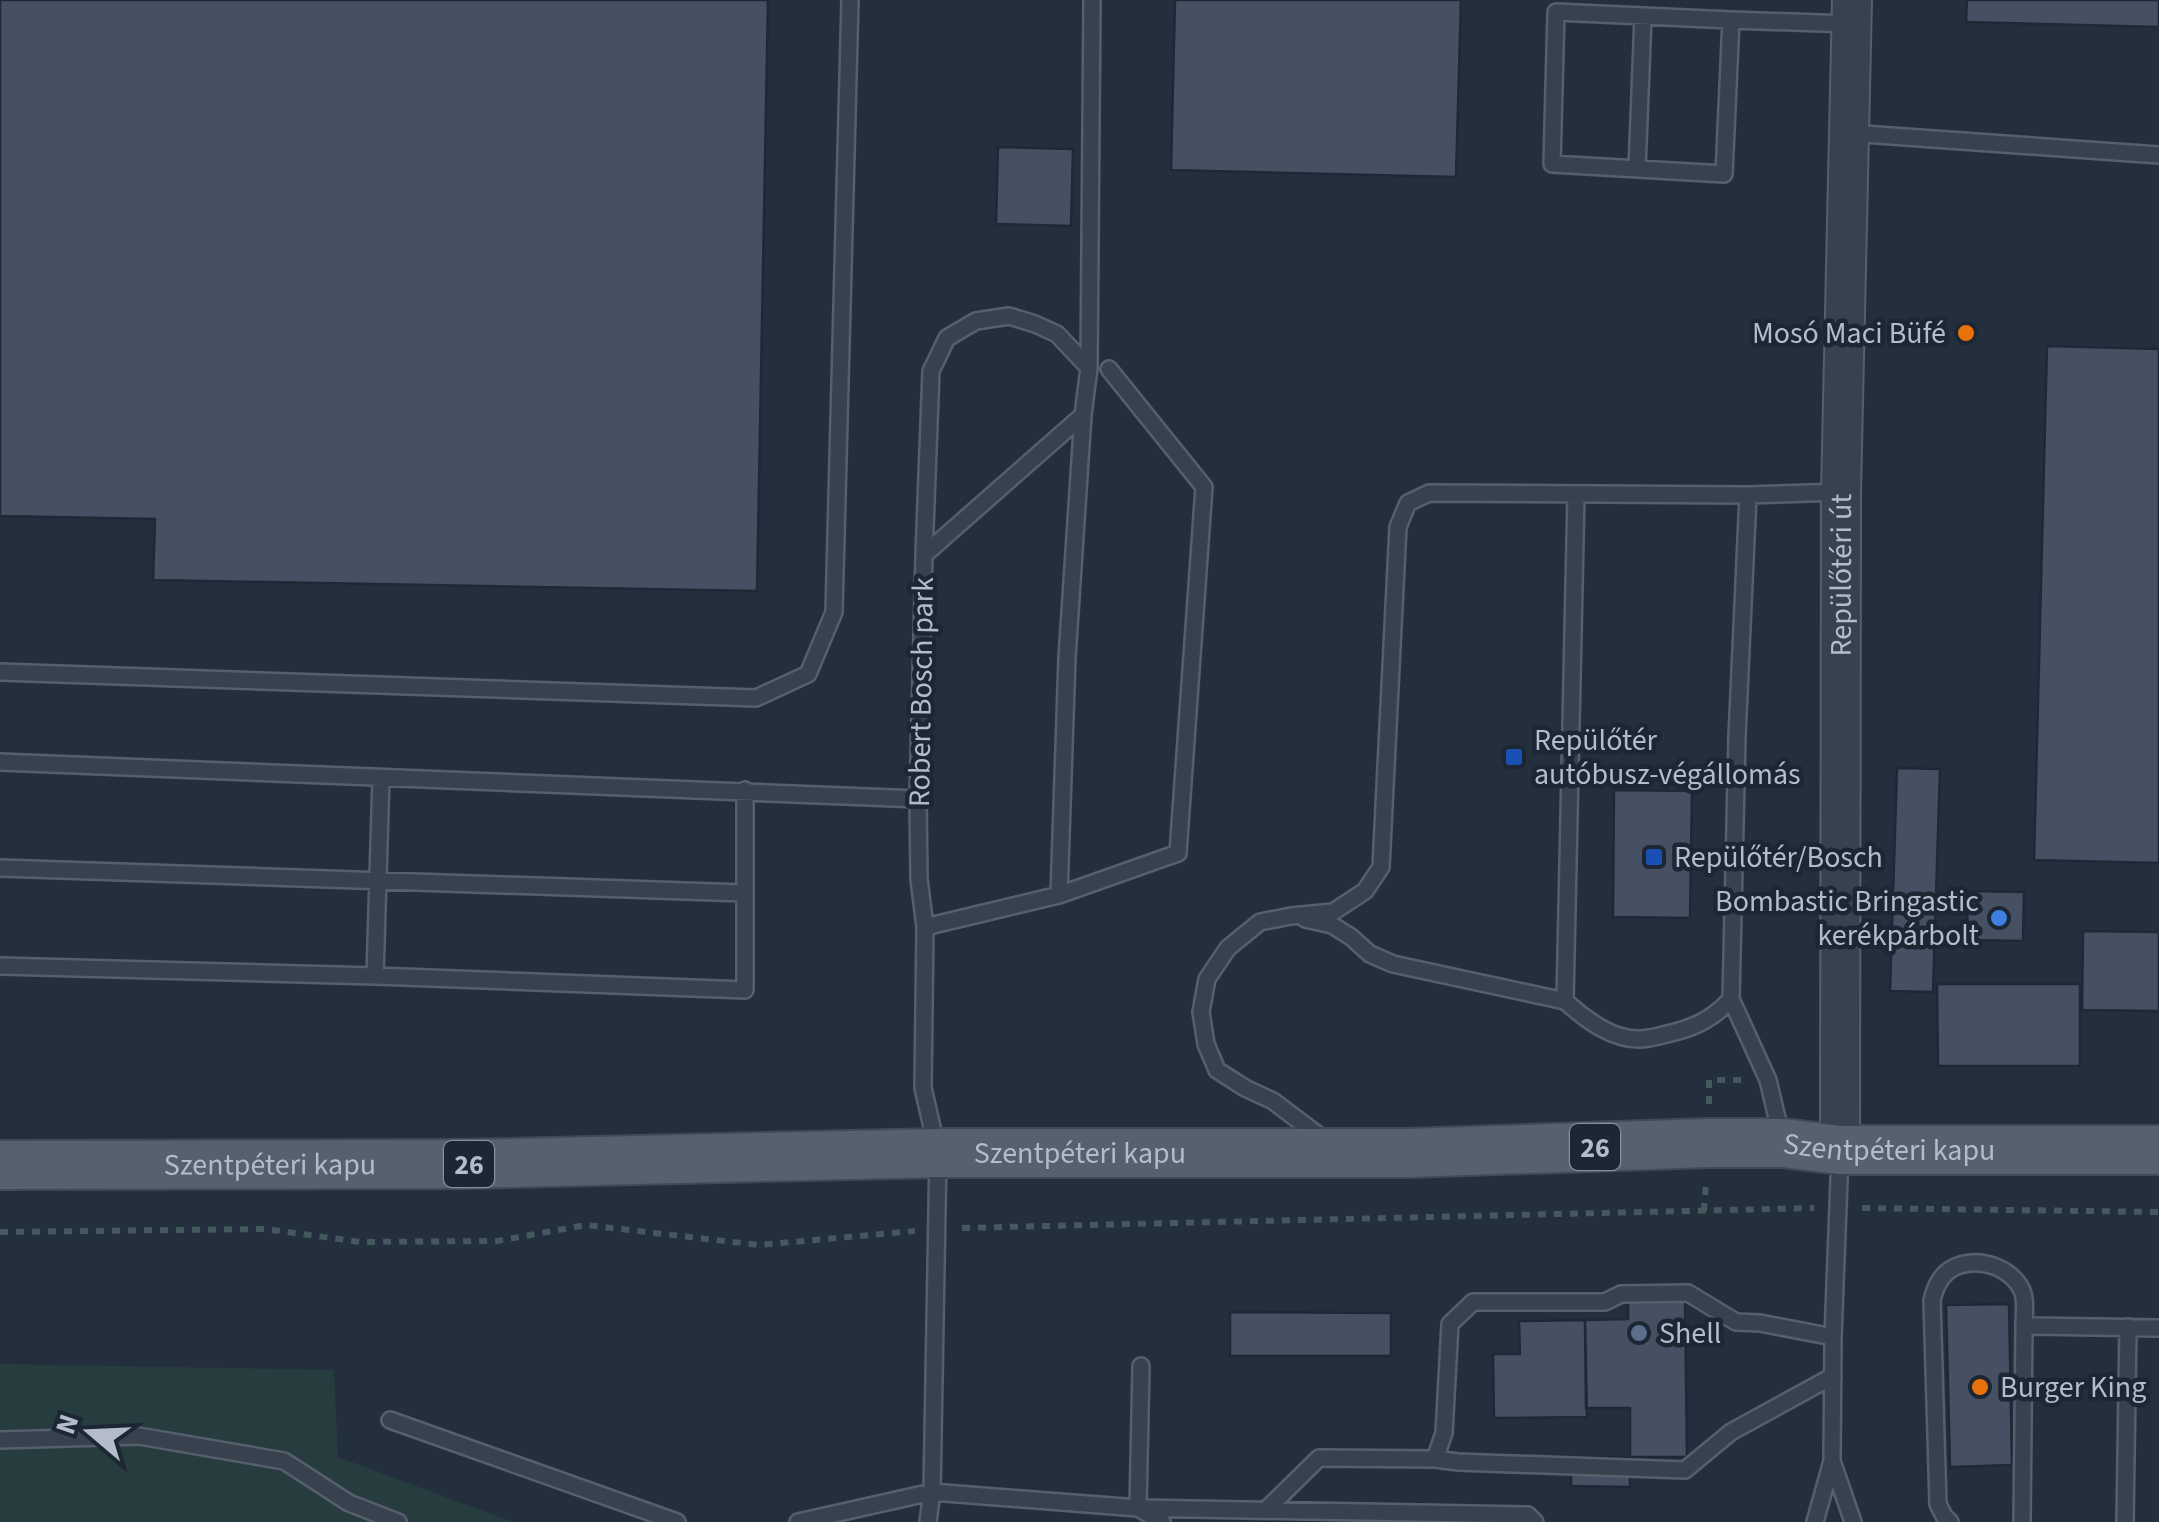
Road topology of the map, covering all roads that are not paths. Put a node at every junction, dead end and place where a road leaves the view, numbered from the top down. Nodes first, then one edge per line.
1 (850, 0) edge
2 (1092, 0) edge
3 (1852, 12) edge
4 (1643, 16) junction
5 (1731, 20) junction
6 (1849, 134) junction
7 (2159, 155) edge
8 (1637, 168) junction
9 (1089, 368) junction
10 (1108, 369) dead end
11 (1083, 415) junction
12 (1841, 492) junction
13 (1576, 494) junction
14 (1748, 495) junction
15 (924, 555) junction
16 (0, 672) edge
17 (0, 762) edge
18 (380, 778) junction
19 (745, 790) junction
20 (918, 799) junction
21 (0, 868) edge
22 (378, 880) junction
23 (744, 893) junction
24 (1060, 894) junction
25 (1292, 916) junction
26 (925, 927) junction
27 (0, 966) edge
28 (375, 976) junction
29 (1731, 999) junction
30 (1565, 1001) junction
31 (1783, 1143) junction
32 (1840, 1150) junction
33 (2159, 1150) edge
34 (938, 1153) junction
35 (1342, 1153) junction
36 (0, 1165) edge
37 (2024, 1326) junction
38 (2128, 1327) junction
39 (2159, 1328) edge
40 (1832, 1337) junction
41 (1141, 1366) dead end
42 (1832, 1376) junction
43 (390, 1420) dead end
44 (0, 1440) edge
45 (1435, 1458) junction
46 (1832, 1461) junction
47 (932, 1492) junction
48 (1138, 1508) junction
49 (1266, 1510) junction
50 (368, 1517) edge
51 (398, 1522) edge
52 (678, 1522) edge
53 (798, 1522) edge
54 (928, 1522) edge
55 (1162, 1522) edge
56 (1536, 1522) edge
57 (1815, 1522) edge
58 (1853, 1522) edge
59 (1950, 1522) edge
60 (2022, 1522) edge
61 (2125, 1522) edge

1 - 16 lane
2 - 9 lane
3 - 5 lane
3 - 6 street, Repülőtéri út
4 - 5 lane
4 - 8 lane
4 - 8 lane
5 - 8 lane
6 - 7 lane
6 - 12 street, Repülőtéri út
9 - 11 lane
9 - 15 lane
10 - 24 lane
11 - 15 lane, Robert Bosch park
11 - 24 lane
12 - 14 lane
12 - 32 street, Repülőtéri út
13 - 14 lane
13 - 25 lane
13 - 30 lane
14 - 29 lane
15 - 20 lane, Robert Bosch park
17 - 18 lane
18 - 19 lane
18 - 22 lane
19 - 20 lane
19 - 23 lane
20 - 26 lane, Robert Bosch park
21 - 22 lane
22 - 23 lane
22 - 28 lane
23 - 28 lane
24 - 26 lane
25 - 30 lane
25 - 35 lane
26 - 34 lane, Robert Bosch park
27 - 28 lane
29 - 30 lane
29 - 31 lane
31 - 32 main road, Szentpéteri kapu / 26
31 - 35 main road, Szentpéteri kapu / 26
32 - 33 main road, Szentpéteri kapu / 26
32 - 40 lane
34 - 35 main road, Szentpéteri kapu / 26
34 - 36 main road, Szentpéteri kapu / 26
34 - 47 lane, Robert Bosch park
37 - 38 lane
37 - 59 lane
37 - 60 lane
38 - 39 lane
38 - 61 lane
40 - 42 lane
40 - 45 lane
41 - 48 lane
42 - 45 lane
42 - 46 lane
43 - 52 lane
44 - 50 lane
45 - 49 lane
46 - 57 lane
46 - 58 lane
47 - 48 lane
47 - 53 lane
47 - 54 lane, Robert Bosch park
48 - 49 lane
48 - 55 lane
49 - 56 lane
50 - 51 lane

